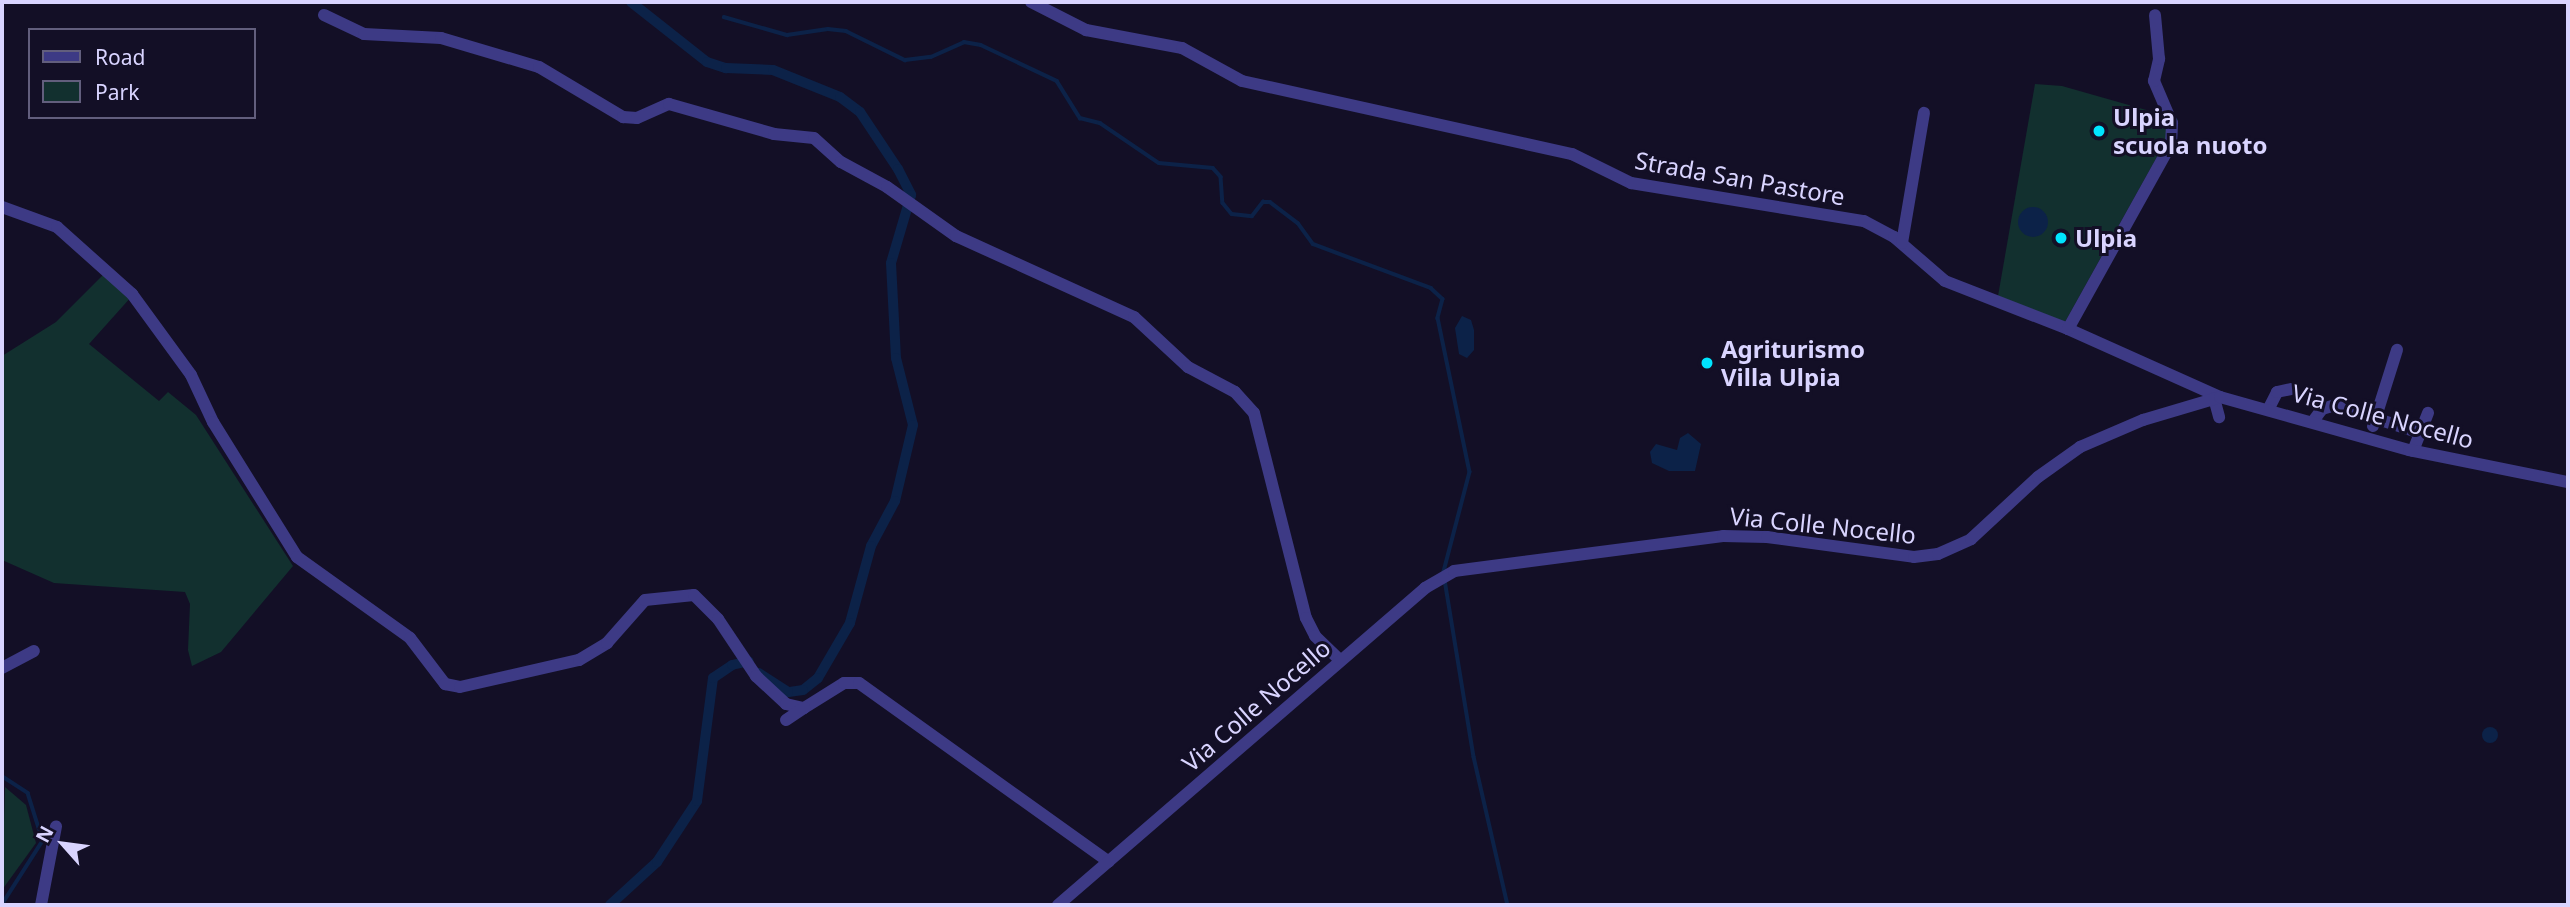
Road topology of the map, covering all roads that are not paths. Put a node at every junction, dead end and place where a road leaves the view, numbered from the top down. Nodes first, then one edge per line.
1 (1031, 2) edge
2 (324, 15) dead end
3 (2155, 15) dead end
4 (1924, 113) dead end
5 (2, 207) edge
6 (1902, 243) junction
7 (2068, 328) junction
8 (2397, 350) dead end
9 (2291, 389) dead end
10 (2217, 398) junction
11 (2269, 408) junction
12 (2427, 413) dead end
13 (2219, 417) dead end
14 (2375, 419) junction
15 (2314, 420) junction
16 (2420, 433) junction
17 (2371, 437) junction
18 (2413, 451) junction
19 (2568, 482) edge
20 (34, 651) dead end
21 (1340, 660) junction
22 (2, 668) edge
23 (804, 708) junction
24 (786, 720) dead end
25 (56, 826) dead end
26 (1109, 862) junction
27 (41, 905) edge
28 (1058, 905) edge

1 - 6 street, Strada San Pastore
2 - 21 street
3 - 7 street
4 - 6 street
5 - 23 street
6 - 7 street, Strada San Pastore
7 - 10 street, Strada San Pastore
8 - 14 street
9 - 11 street
10 - 11 street, Via Colle Nocello
10 - 13 street
10 - 21 street, Via Colle Nocello
11 - 15 street, Via Colle Nocello
12 - 16 street
14 - 15 street
14 - 16 street
14 - 17 street
15 - 17 street, Via Colle Nocello
16 - 18 street
17 - 18 street, Via Colle Nocello
18 - 19 street, Via Colle Nocello
20 - 22 street
21 - 26 street, Via Colle Nocello
23 - 24 street
23 - 26 street
25 - 27 street
26 - 28 street, Via Colle Nocello

